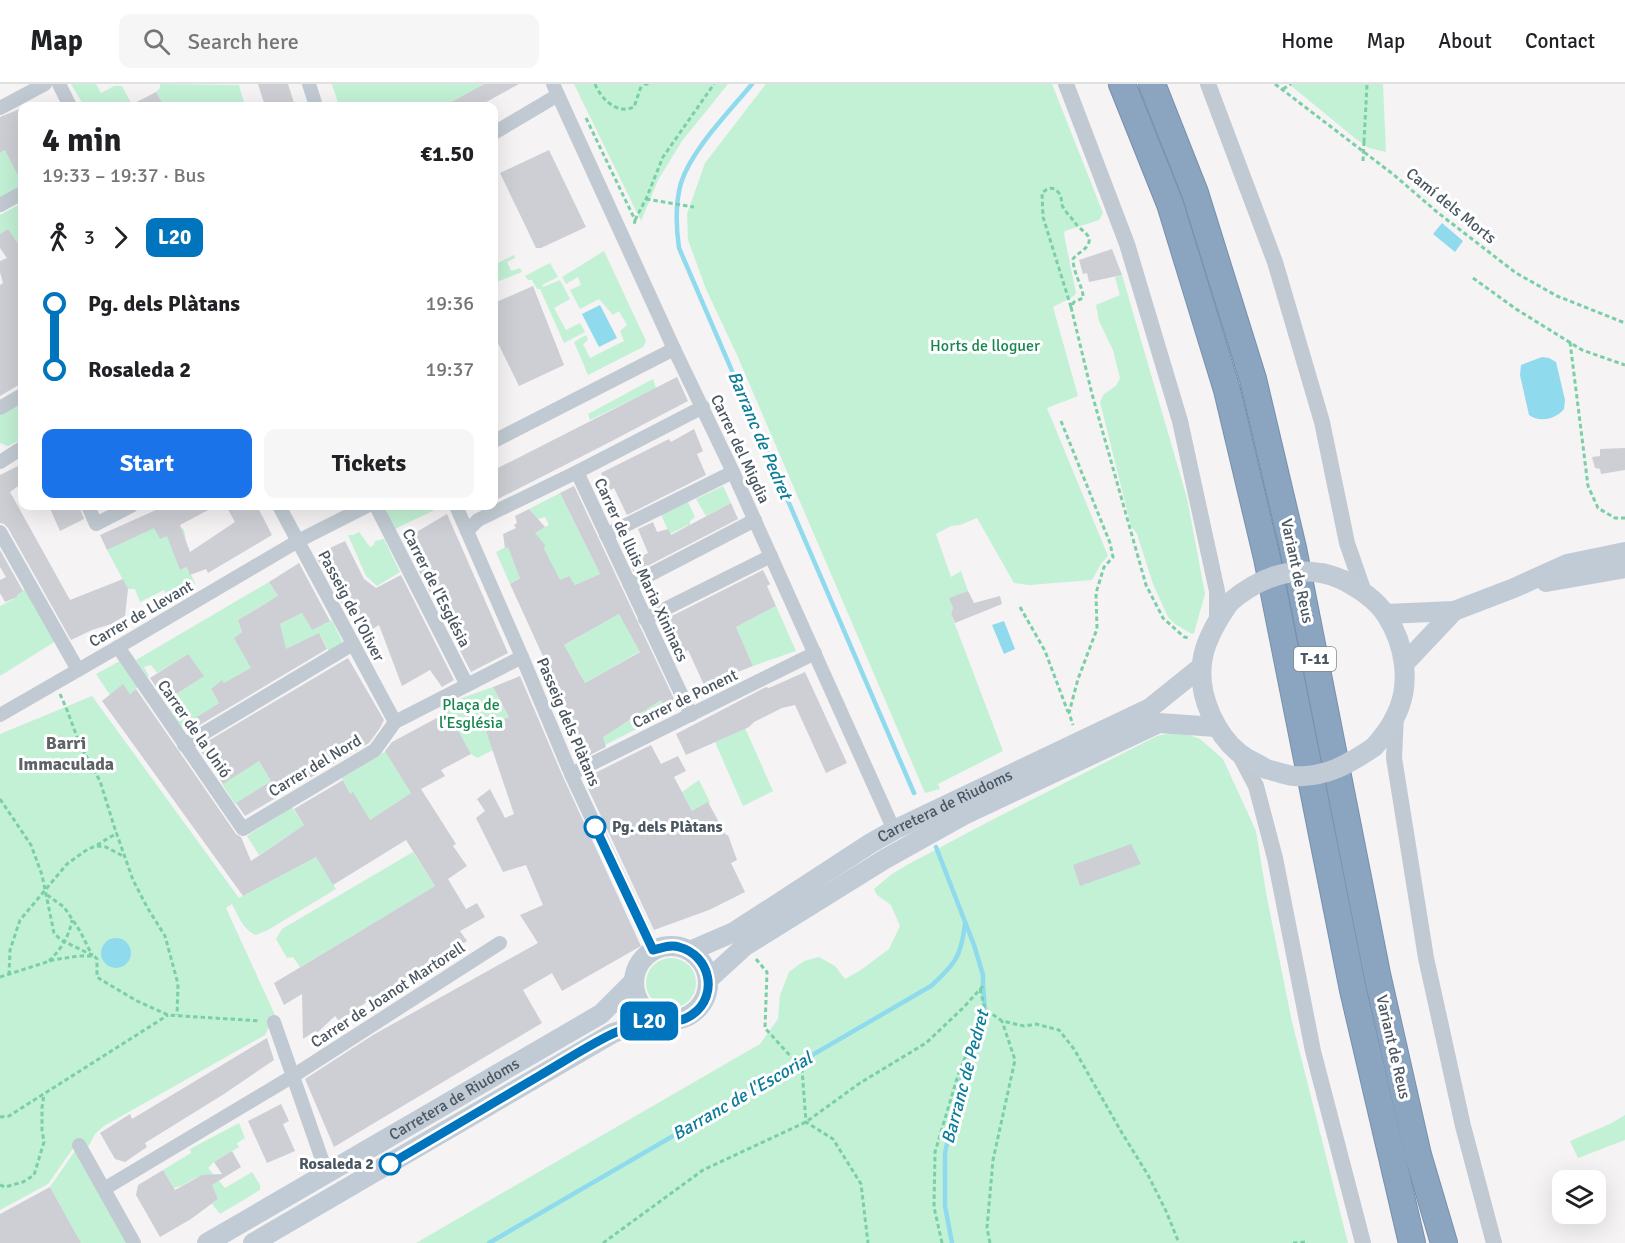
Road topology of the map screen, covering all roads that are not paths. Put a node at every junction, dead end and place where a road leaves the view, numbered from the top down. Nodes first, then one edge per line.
1 (45, 84) edge
2 (59, 84) edge
3 (309, 84) edge
4 (1066, 84) edge
5 (1122, 84) edge
6 (1152, 84) edge
7 (1208, 84) edge
8 (555, 90) edge
9 (68, 102) edge
10 (315, 102) edge
11 (0, 108) edge
12 (498, 130) edge
13 (18, 195) edge
14 (0, 205) edge
15 (674, 349) junction
16 (18, 397) edge
17 (703, 407) junction
18 (0, 408) edge
19 (498, 435) edge
20 (18, 450) edge
21 (1, 460) edge
22 (577, 472) junction
23 (733, 472) junction
24 (89, 510) edge
25 (123, 510) edge
26 (281, 510) edge
27 (359, 510) edge
28 (378, 510) edge
29 (458, 510) edge
30 (755, 520) junction
31 (466, 531) junction
32 (0, 532) edge
33 (606, 536) junction
34 (297, 541) junction
35 (1625, 547) edge
36 (771, 556) junction
37 (1567, 564) junction
38 (1623, 564) edge
39 (630, 585) junction
40 (1514, 588) junction
41 (1364, 592) junction
42 (1454, 611) junction
43 (1386, 614) junction
44 (645, 619) junction
45 (1217, 621) junction
46 (353, 644) junction
47 (118, 648) junction
48 (815, 653) junction
49 (522, 657) junction
50 (1405, 663) junction
51 (1201, 667) junction
52 (78, 670) junction
53 (467, 685) junction
54 (0, 715) edge
55 (691, 715) junction
56 (1396, 715) junction
57 (395, 722) junction
58 (1216, 727) junction
59 (184, 745) junction
60 (1238, 753) junction
61 (571, 774) junction
62 (243, 829) joint
63 (894, 830) junction
64 (500, 943) dead end
65 (653, 950) junction
66 (690, 951) junction
67 (709, 979) junction
68 (633, 982) junction
69 (657, 1018) junction
70 (274, 1022) road end
71 (293, 1076) junction
72 (79, 1145) dead end
73 (327, 1174) junction
74 (104, 1189) junction
75 (134, 1243) edge
76 (207, 1243) edge
77 (253, 1243) edge
78 (1363, 1243) edge
79 (1412, 1243) edge
80 (1444, 1243) edge
81 (1494, 1243) edge

1 - 11 street
2 - 9 street
3 - 10 street
4 - 45 street
5 - 79 highway, Variant de Reus / T-11
6 - 80 highway, Variant de Reus / T-11
7 - 41 street
8 - 12 street
8 - 15 street, Carrer del Migdia
13 - 14 street
15 - 17 street, Carrer del Migdia
15 - 19 street
16 - 18 street
17 - 22 street
17 - 23 street, Carrer del Migdia
20 - 21 street
22 - 31 street
22 - 33 street, Carrer de lluis Maria Xininacs
23 - 30 street, Carrer del Migdia
23 - 33 street
24 - 25 street
26 - 34 street, Passeig de l'Oliver
27 - 34 street, Carrer de Llevant
28 - 53 street, Carrer de l'Església
29 - 31 street, Passeig dels Plàtans
30 - 36 street, Carrer del Migdia
30 - 39 street
31 - 49 street, Passeig dels Plàtans
32 - 52 street
33 - 39 street, Carrer de lluis Maria Xininacs
34 - 46 street, Passeig de l'Oliver
34 - 47 street, Carrer de Llevant
35 - 37 main road
36 - 44 street
36 - 48 street, Carrer del Migdia
37 - 38 main road
37 - 40 main road
38 - 40 main road
39 - 44 street, Carrer de lluis Maria Xininacs
40 - 42 main road
41 - 43 main road
41 - 45 main road, bridge
42 - 43 main road
42 - 50 main road
43 - 50 main road
44 - 55 street, Carrer de lluis Maria Xininacs
45 - 51 main road
46 - 57 street, Passeig de l'Oliver
46 - 59 street
47 - 52 street, Carrer de Llevant
47 - 59 street, Carrer de la Unió
48 - 55 street, Carrer de Ponent
48 - 63 street, Carrer del Migdia
49 - 53 street
49 - 61 street, Passeig dels Plàtans
50 - 56 main road
51 - 58 main road
51 - 63 main road, Carretera de Riudoms
52 - 54 street, Carrer de Llevant
53 - 57 street
55 - 61 street, Carrer de Ponent
56 - 60 main road, bridge
56 - 81 street
57 - 62 street, Carrer del Nord
58 - 60 main road
58 - 67 main road, Carretera de Riudoms
59 - 62 street, Carrer de la Unió
60 - 78 street
61 - 65 street, Passeig dels Plàtans
63 - 66 main road, Carretera de Riudoms
64 - 71 street, Carrer de Joanot Martorell
65 - 66 main road
65 - 68 main road
66 - 67 main road
67 - 69 main road
68 - 69 main road
68 - 73 main road, Carretera de Riudoms
69 - 77 main road, Carretera de Riudoms
70 - 71 street
71 - 73 street
71 - 74 street, Carrer de Joanot Martorell
72 - 74 street
73 - 76 main road, Carretera de Riudoms
74 - 75 street

